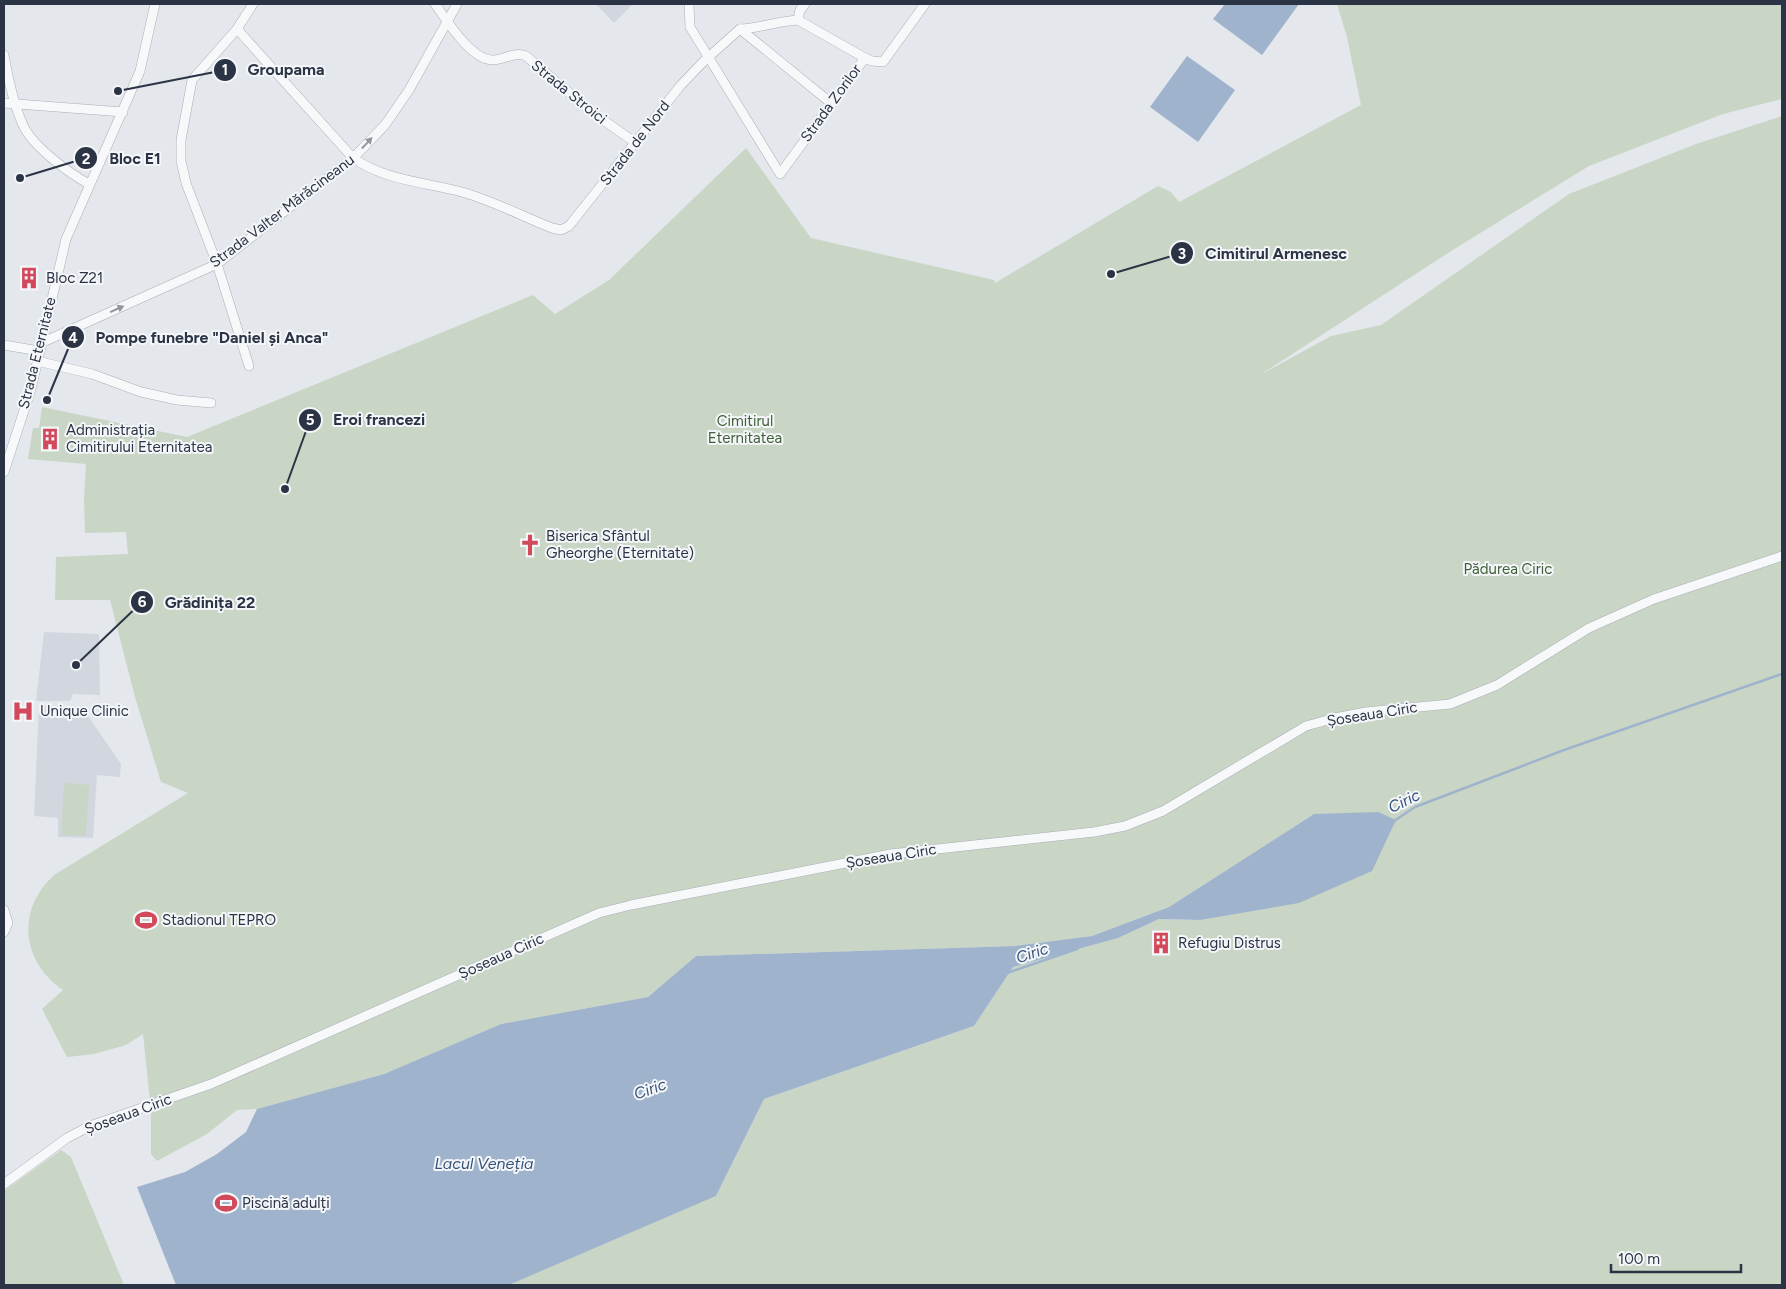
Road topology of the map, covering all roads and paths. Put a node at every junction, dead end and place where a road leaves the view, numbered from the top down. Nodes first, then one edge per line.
1 (156, 4) edge
2 (253, 4) edge
3 (435, 4) edge
4 (457, 4) edge
5 (689, 4) edge
6 (805, 4) edge
7 (925, 4) edge
8 (798, 20) junction
9 (446, 22) junction
10 (237, 29) junction
11 (740, 29) junction
12 (4, 55) edge
13 (709, 57) junction
14 (864, 58) junction
15 (4, 103) edge
16 (831, 103) junction
17 (16, 104) junction
18 (122, 112) junction
19 (636, 143) junction
20 (353, 158) junction
21 (89, 184) junction
22 (217, 264) junction
23 (4, 345) edge
24 (40, 347) junction
25 (37, 361) junction
26 (249, 366) dead end
27 (212, 403) dead end
28 (4, 472) edge
29 (1782, 556) edge
30 (4, 910) edge
31 (4, 932) edge
32 (4, 1184) edge

1 - 18 street, Strada Eternitate
2 - 10 street
3 - 9 street, Strada Stroici
4 - 9 street, Strada Valter Mărăcineanu
5 - 13 street
6 - 8 street
7 - 14 street, Strada Zorilor
8 - 11 street
8 - 14 street
9 - 19 street, Strada Stroici
20 -> 9 street, Strada Valter Mărăcineanu
10 - 20 street
10 - 22 street
11 - 13 street, Strada de Nord
11 - 16 street
12 - 17 street
13 - 16 street, Strada Zorilor
13 - 19 street, Strada de Nord
14 - 16 street, Strada Zorilor
15 - 17 street
17 - 18 street
17 - 21 street
18 - 21 street, Strada Eternitate
19 - 20 street, Strada de Nord
20 - 22 street, Strada Valter Mărăcineanu
21 - 24 street, Strada Eternitate
24 -> 22 street, Strada Valter Mărăcineanu
22 - 26 street
23 - 24 street
24 - 25 street, Strada Eternitate
25 - 27 street
25 - 28 street, Strada Eternitate
29 - 32 street, Șoseaua Ciric
30 - 31 street

